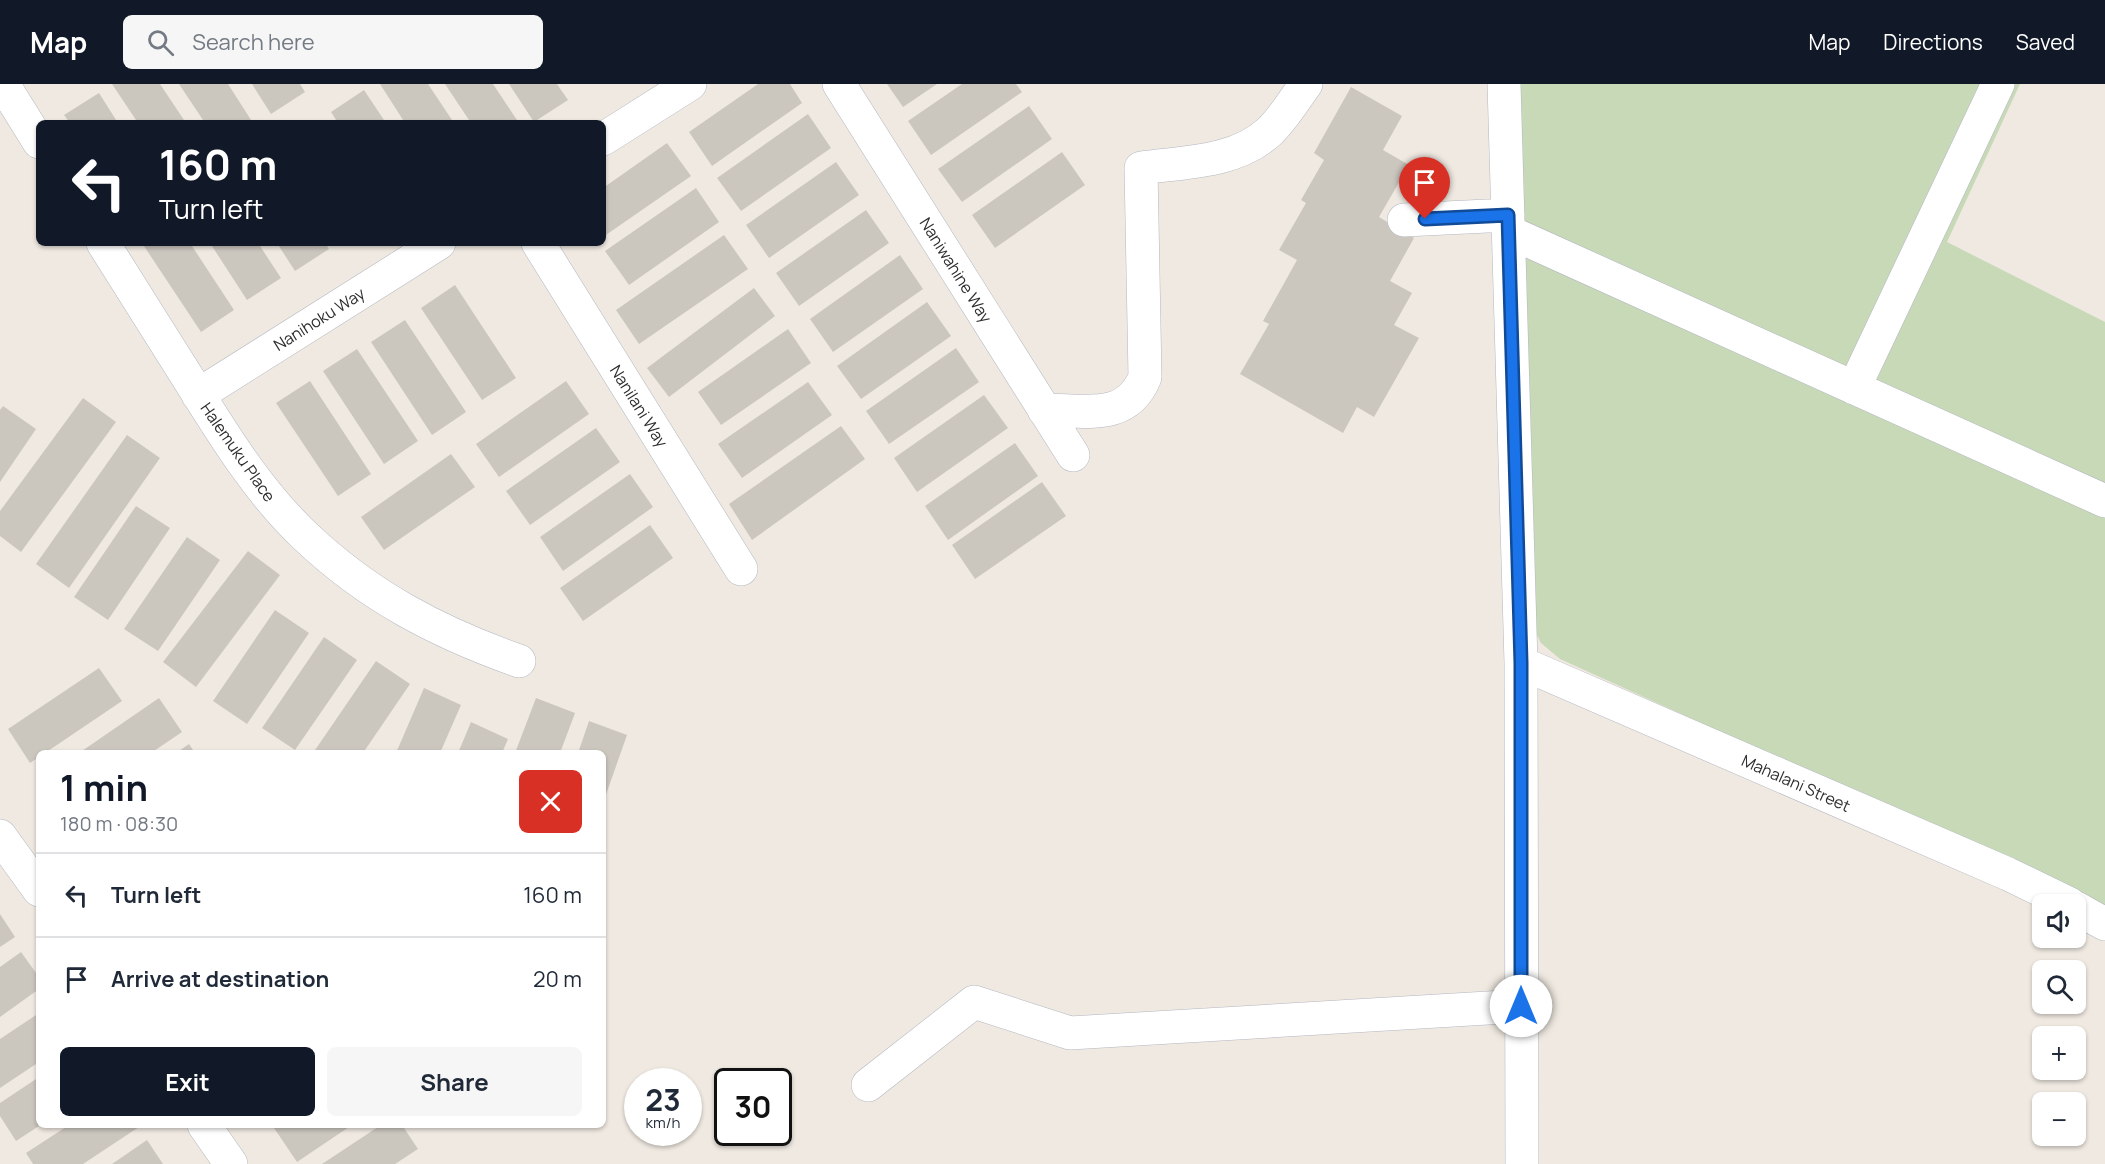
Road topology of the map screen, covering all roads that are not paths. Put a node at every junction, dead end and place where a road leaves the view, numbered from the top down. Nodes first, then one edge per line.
1 (690, 84) edge
2 (839, 84) edge
3 (1306, 84) edge
4 (1504, 84) edge
5 (1998, 84) edge
6 (11, 87) edge
7 (36, 136) edge
8 (606, 137) edge
9 (1404, 220) dead end
10 (1508, 224) junction
11 (105, 246) edge
12 (434, 246) edge
13 (540, 246) edge
14 (1854, 388) junction
15 (198, 395) junction
16 (1044, 410) junction
17 (1073, 455) dead end
18 (2105, 501) edge
19 (741, 569) dead end
20 (519, 661) dead end
21 (1521, 663) junction
22 (0, 836) edge
23 (36, 886) edge
24 (2049, 894) edge
25 (2086, 914) edge
26 (2105, 924) edge
27 (1521, 1006) junction
28 (868, 1085) dead end
29 (206, 1128) edge
30 (231, 1164) edge
31 (1522, 1164) edge

1 - 8 street
2 - 16 street, Naniwahine Way
3 - 16 street
4 - 10 street
5 - 14 street
6 - 7 street
9 - 10 street
10 - 14 street
10 - 21 street
11 - 15 street, Halemuku Place
12 - 15 street, Nanihoku Way
13 - 19 street, Nanilani Way
14 - 18 street
15 - 20 street, Halemuku Place
16 - 17 street, Naniwahine Way
21 - 24 street, Mahalani Street
21 - 27 street
22 - 23 street
25 - 26 street
27 - 28 street
27 - 31 street
29 - 30 street

